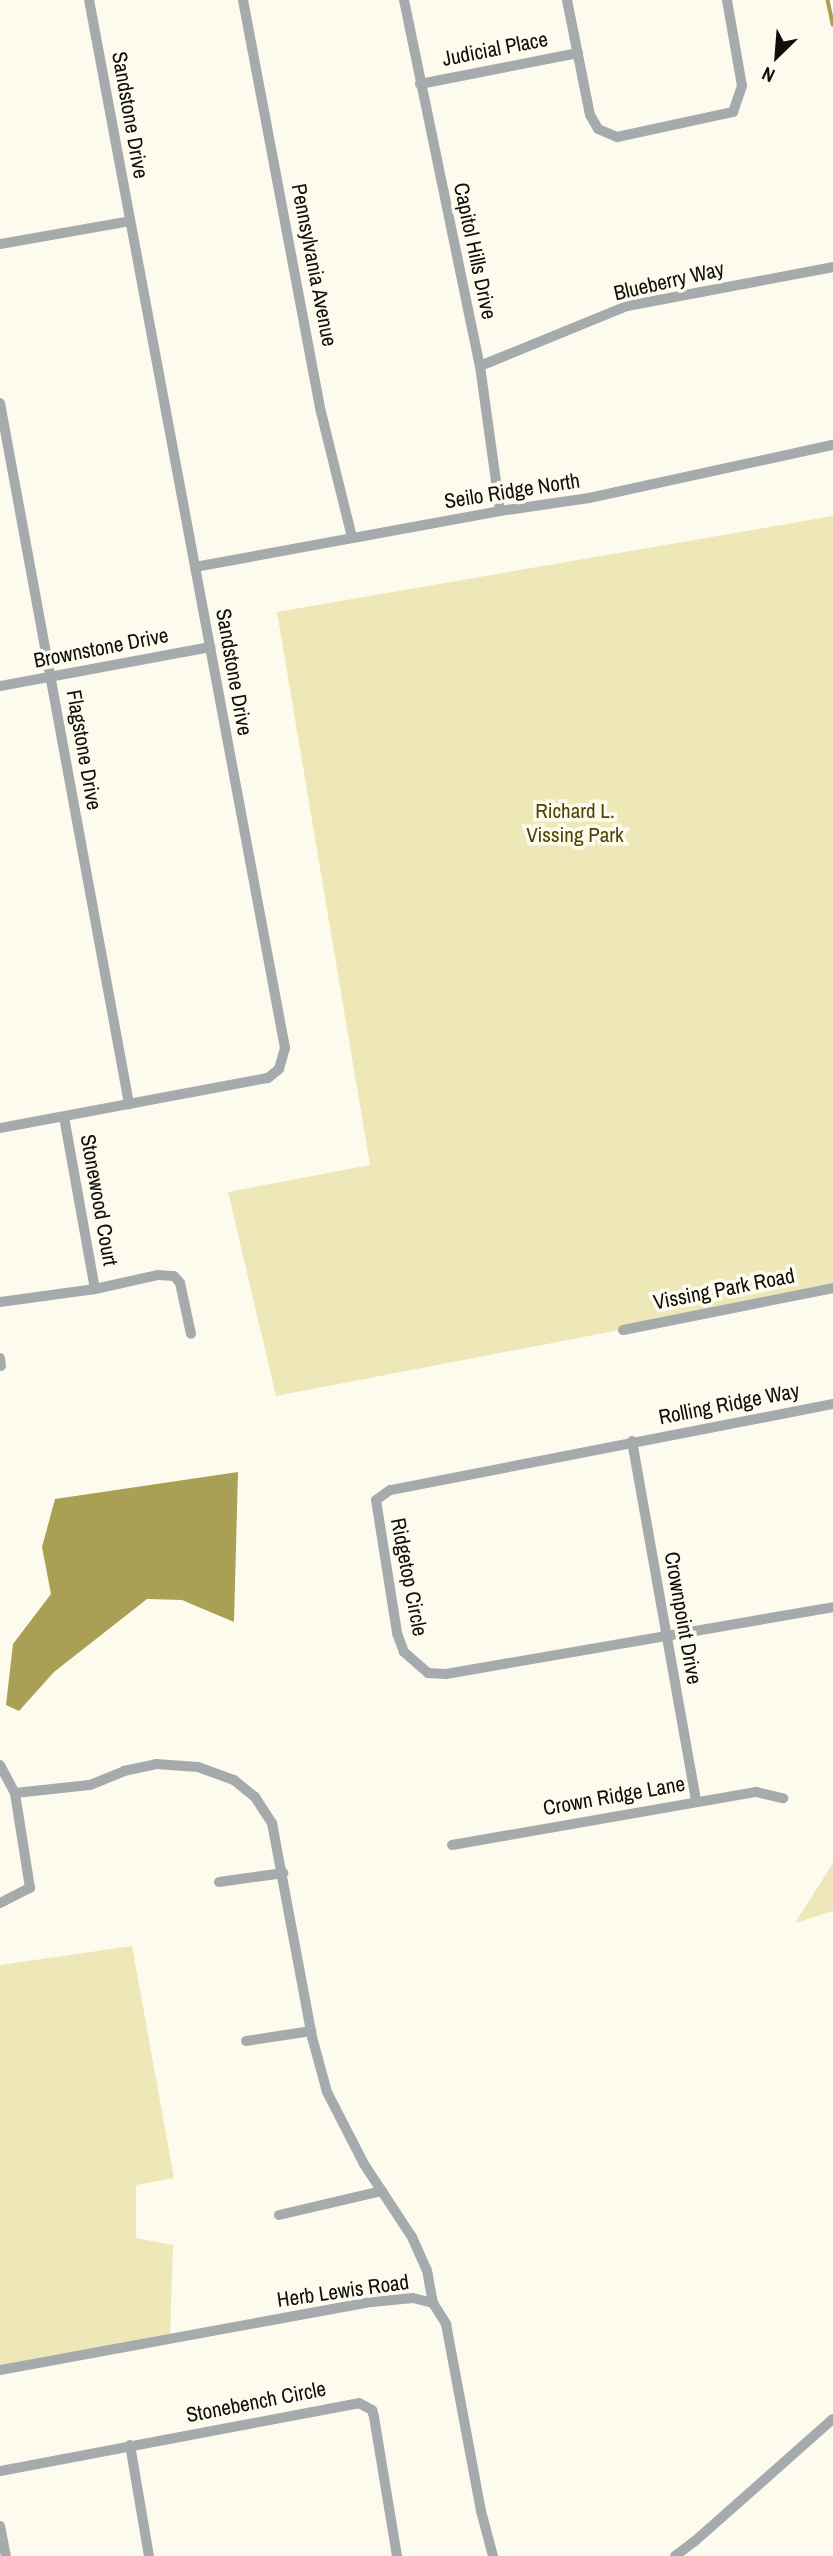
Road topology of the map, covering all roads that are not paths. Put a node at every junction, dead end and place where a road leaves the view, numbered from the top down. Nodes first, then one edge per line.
1 (89, 0) edge
2 (243, 0) edge
3 (404, 0) edge
4 (567, 0) edge
5 (727, 0) edge
6 (578, 53) junction
7 (420, 84) junction
8 (130, 220) junction
9 (0, 244) edge
10 (833, 267) edge
11 (480, 366) junction
12 (0, 403) edge
13 (833, 445) edge
14 (500, 511) junction
15 (352, 537) junction
16 (195, 567) junction
17 (209, 648) junction
18 (51, 677) junction
19 (0, 686) edge
20 (129, 1104) junction
21 (64, 1117) junction
22 (0, 1128) edge
23 (833, 1288) edge
24 (96, 1289) junction
25 (0, 1302) edge
26 (623, 1329) dead end
27 (191, 1334) dead end
28 (833, 1404) edge
29 (632, 1441) junction
30 (833, 1607) edge
31 (666, 1634) junction
32 (0, 1765) edge
33 (15, 1793) junction
34 (783, 1798) dead end
35 (696, 1801) junction
36 (453, 1845) dead end
37 (283, 1873) junction
38 (219, 1882) dead end
39 (0, 1903) edge
40 (311, 2031) junction
41 (246, 2041) dead end
42 (382, 2192) junction
43 (279, 2214) dead end
44 (433, 2303) junction
45 (0, 2370) edge
46 (833, 2419) edge
47 (130, 2445) junction
48 (0, 2472) edge
49 (0, 2526) edge
50 (6, 2556) edge
51 (147, 2556) edge
52 (397, 2556) edge
53 (493, 2556) edge
54 (674, 2556) edge

1 - 8 street, Sandstone Drive
2 - 15 street, Pennsylvania Avenue
3 - 7 street, Capitol Hills Drive
4 - 6 street
5 - 6 street
6 - 7 street, Judicial Place
7 - 11 street, Capitol Hills Drive
8 - 9 street
8 - 16 street, Sandstone Drive
10 - 11 street, Blueberry Way
11 - 14 street, Capitol Hills Drive
12 - 18 street, Flagstone Drive
13 - 14 street, Seilo Ridge North
14 - 15 street, Seilo Ridge North
15 - 16 street, Seilo Ridge North
16 - 17 street, Sandstone Drive
17 - 18 street, Brownstone Drive
17 - 20 street, Sandstone Drive
18 - 19 street, Brownstone Drive
18 - 20 street, Flagstone Drive
20 - 21 street, Sandstone Drive
21 - 22 street, Sandstone Drive
21 - 24 street, Stonewood Court
23 - 26 street, Vissing Park Road
24 - 25 street
24 - 27 street
28 - 29 street, Rolling Ridge Way
29 - 31 street, Crownpoint Drive
29 - 31 street, Ridgetop Circle
30 - 31 street
31 - 35 street, Crownpoint Drive
32 - 33 street
33 - 37 street
33 - 39 street
34 - 35 street, Crown Ridge Lane
35 - 36 street, Crown Ridge Lane
37 - 38 street
37 - 40 street
40 - 41 street
40 - 42 street
42 - 43 street
42 - 44 street
44 - 45 street, Herb Lewis Road
44 - 53 street, Herb Lewis Road
46 - 54 street
47 - 48 street, Stonebench Circle
47 - 51 street
47 - 52 street, Stonebench Circle
49 - 50 street

